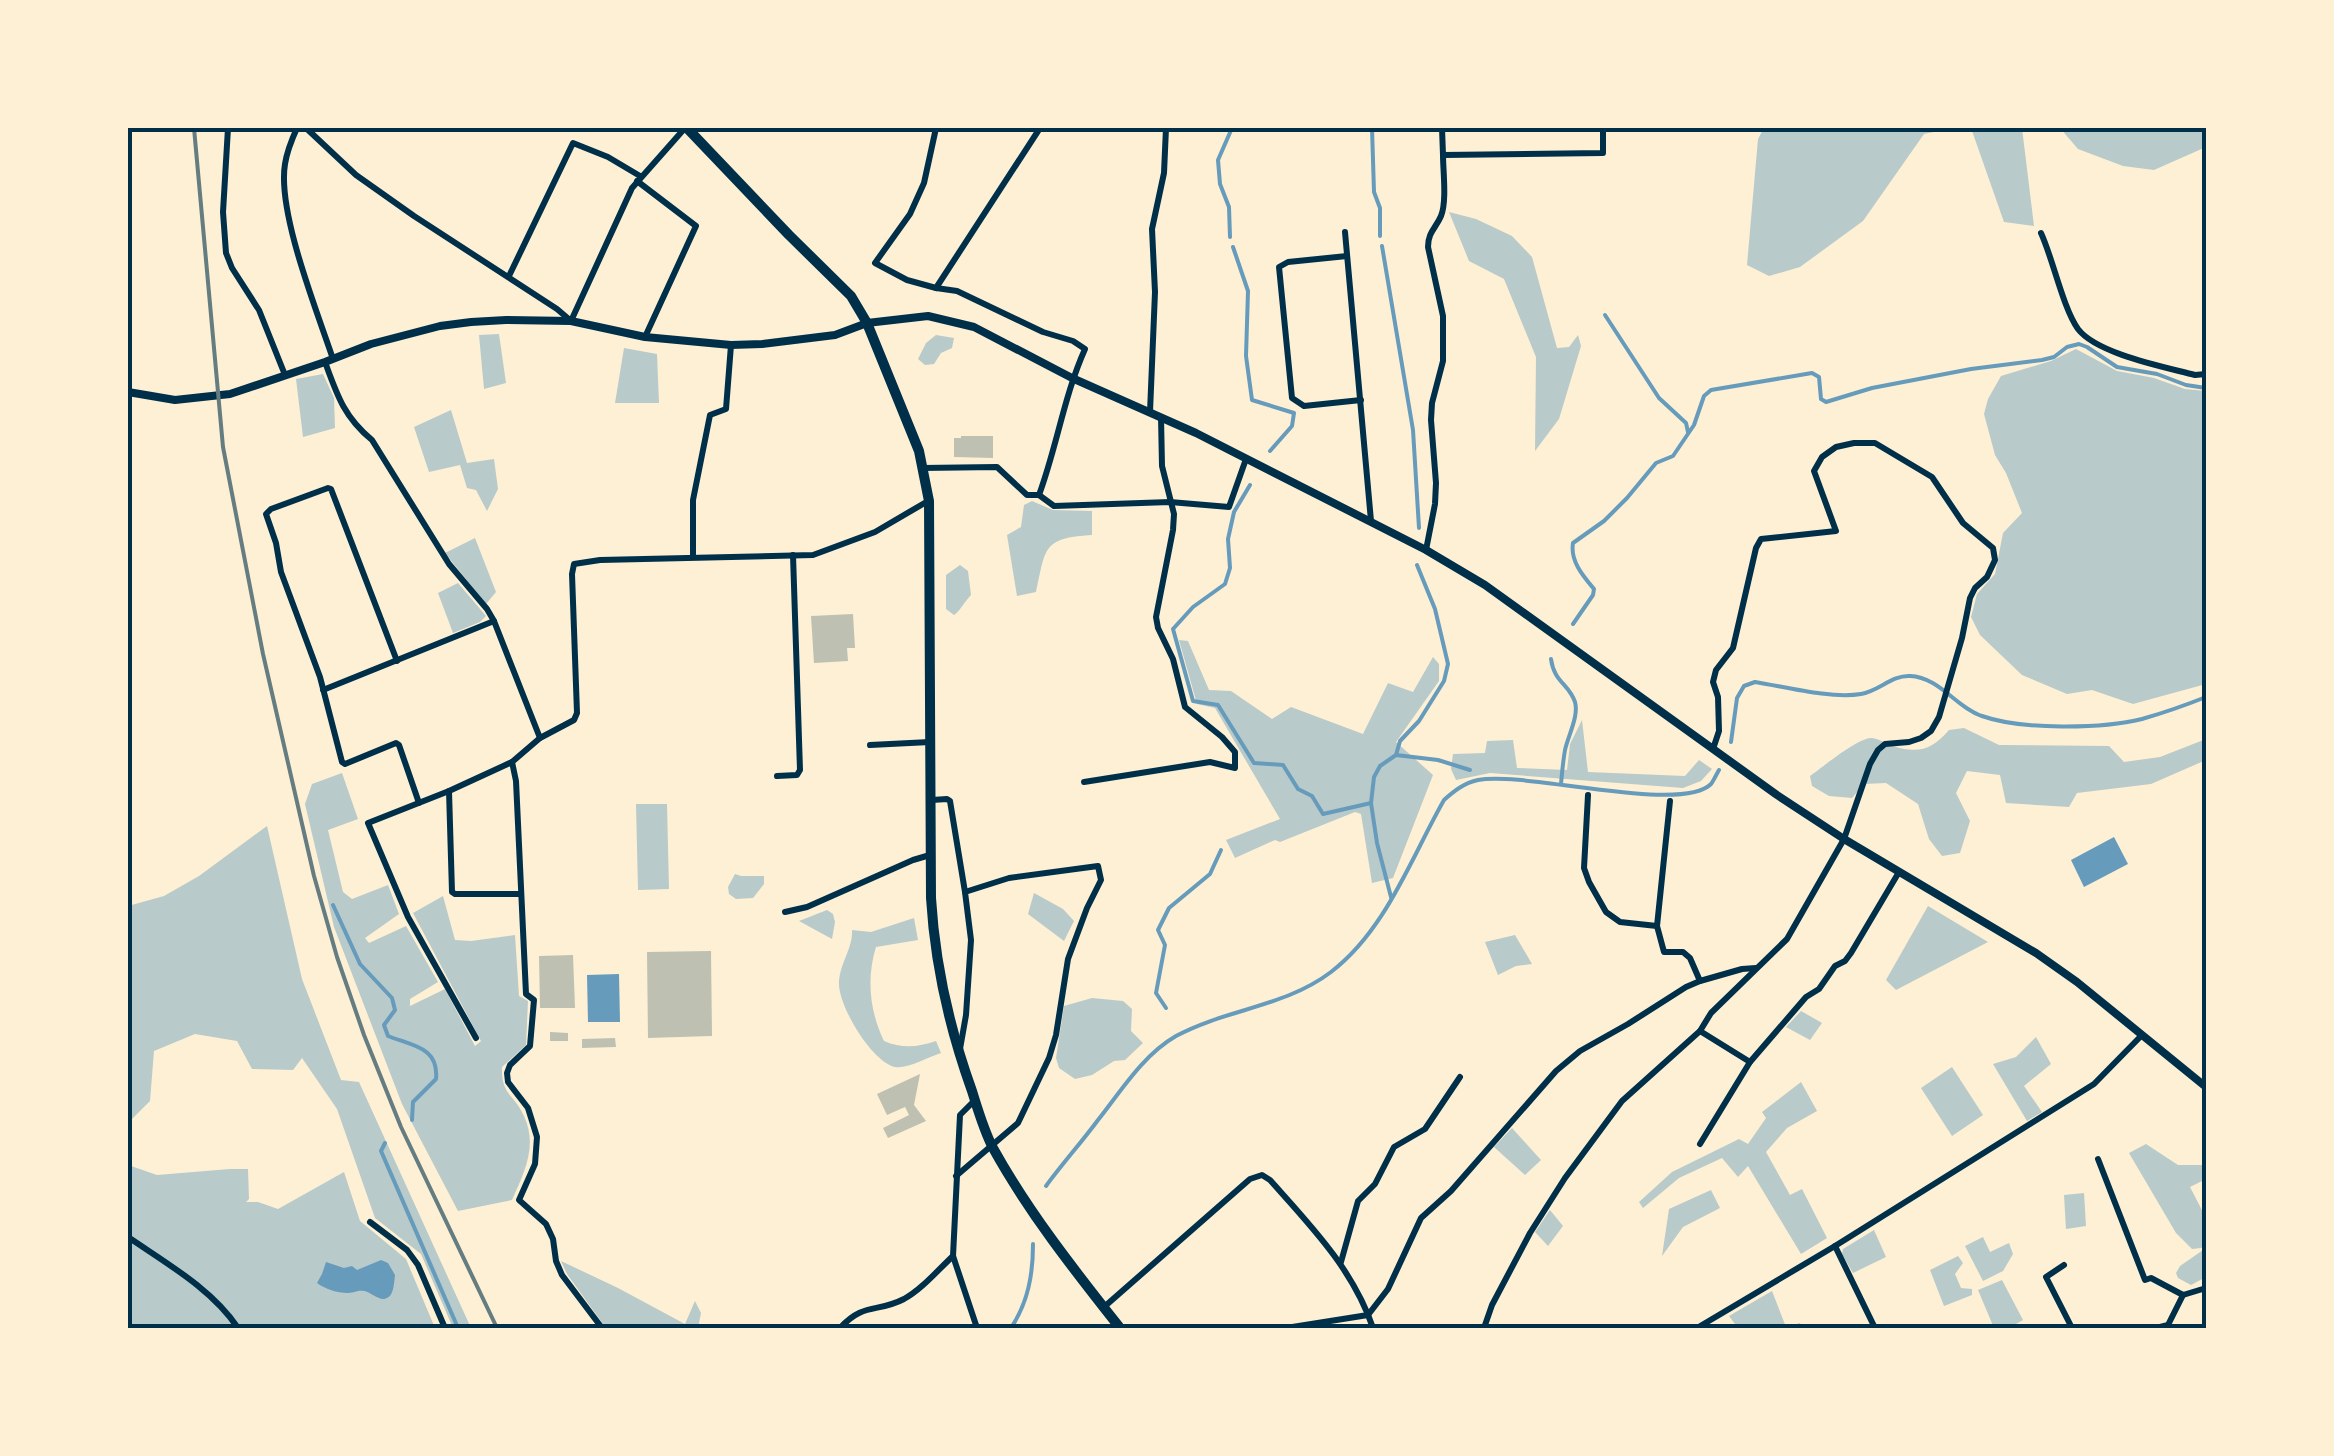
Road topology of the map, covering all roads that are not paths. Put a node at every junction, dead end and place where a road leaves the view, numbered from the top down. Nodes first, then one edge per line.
1 (228, 128) edge
2 (297, 128) edge
3 (306, 128) edge
4 (686, 128) edge
5 (936, 128) edge
6 (1040, 128) edge
7 (1166, 128) edge
8 (1442, 128) edge
9 (1603, 128) edge
10 (1443, 155) junction
11 (639, 179) junction
12 (1345, 232) dead end
13 (2041, 233) dead end
14 (1347, 256) junction
15 (508, 276) junction
16 (936, 288) junction
17 (570, 320) junction
18 (867, 323) junction
19 (644, 337) junction
20 (731, 344) junction
21 (329, 361) junction
22 (2206, 374) edge
23 (285, 375) junction
24 (1072, 378) junction
25 (128, 392) edge
26 (1361, 400) junction
27 (1150, 412) junction
28 (1161, 417) junction
29 (1246, 459) junction
30 (922, 468) junction
31 (1039, 495) junction
32 (929, 501) junction
33 (1170, 502) junction
34 (1371, 522) junction
35 (1426, 550) junction
36 (793, 555) junction
37 (693, 557) junction
38 (494, 622) junction
39 (397, 660) junction
40 (323, 690) junction
41 (540, 738) junction
42 (931, 742) junction
43 (870, 745) dead end
44 (1714, 748) junction
45 (512, 762) junction
46 (777, 776) dead end
47 (1084, 782) dead end
48 (449, 792) junction
49 (1588, 795) dead end
50 (932, 800) junction
51 (1670, 801) dead end
52 (419, 803) junction
53 (1844, 840) junction
54 (932, 855) junction
55 (1899, 872) junction
56 (965, 892) junction
57 (520, 894) junction
58 (784, 912) dead end
59 (1657, 926) junction
60 (1758, 968) junction
61 (1700, 980) junction
62 (1700, 1031) junction
63 (2142, 1035) junction
64 (476, 1038) dead end
65 (959, 1055) junction
66 (1750, 1062) junction
67 (1460, 1077) dead end
68 (2206, 1087) edge
69 (975, 1100) junction
70 (1700, 1144) dead end
71 (992, 1145) junction
72 (2098, 1159) dead end
73 (956, 1176) junction
74 (370, 1222) dead end
75 (128, 1237) edge
76 (1835, 1246) junction
77 (954, 1256) junction
78 (1341, 1263) junction
79 (2064, 1265) dead end
80 (2206, 1288) edge
81 (2183, 1295) junction
82 (1104, 1307) junction
83 (1368, 1316) junction
84 (238, 1328) edge
85 (445, 1328) edge
86 (602, 1328) edge
87 (840, 1328) edge
88 (977, 1328) edge
89 (1120, 1328) edge
90 (1286, 1328) edge
91 (1372, 1328) edge
92 (1484, 1328) edge
93 (1697, 1328) edge
94 (1875, 1328) edge
95 (2072, 1328) edge
96 (2156, 1328) edge

1 - 23 street
2 - 21 street
3 - 15 street
4 - 11 street
4 - 18 main road
5 - 16 street
6 - 16 street
7 - 27 street
8 - 10 street
9 - 10 street
10 - 35 street
11 - 15 street
11 - 17 street
11 - 19 street
12 - 14 street
13 - 22 street
14 - 26 street
14 - 26 street
15 - 17 street
16 - 24 street
17 - 19 street
17 - 21 street
18 - 20 street
18 - 24 street
18 - 30 main road
19 - 20 street
20 - 37 street
21 - 23 street
21 - 38 street
23 - 25 street
24 - 27 street
24 - 31 street
26 - 34 street
27 - 28 street
28 - 29 street
28 - 33 street
29 - 33 street
29 - 34 street
30 - 31 street
30 - 32 main road
31 - 33 street
32 - 36 street
32 - 42 main road
33 - 47 street
34 - 35 street
35 - 44 street
36 - 37 street
36 - 46 street
37 - 41 street
38 - 39 street
38 - 41 street
39 - 40 street
39 - 40 street
40 - 52 street
41 - 45 street
42 - 43 street
42 - 50 main road
44 - 53 street
44 - 53 street
45 - 48 street
45 - 57 street
48 - 52 street
48 - 57 street
49 - 59 street
50 - 54 main road
50 - 56 street
51 - 59 street
52 - 64 street
53 - 55 street
53 - 60 street
54 - 58 street
54 - 65 main road
55 - 63 street
55 - 66 street
56 - 65 street
56 - 71 street
57 - 86 street
59 - 61 street
60 - 61 street
60 - 62 street
61 - 83 street
62 - 66 street
62 - 92 street
63 - 68 street
63 - 76 street
65 - 69 main road
66 - 70 street
67 - 78 street
69 - 71 main road
69 - 73 street
71 - 73 street
71 - 82 main road
72 - 81 street
73 - 77 street
74 - 85 street
75 - 84 street
76 - 93 street
76 - 94 street
77 - 87 street
77 - 88 street
78 - 82 street
78 - 83 street
79 - 95 street
80 - 81 street
81 - 96 street
82 - 89 main road
83 - 90 street
83 - 91 street

